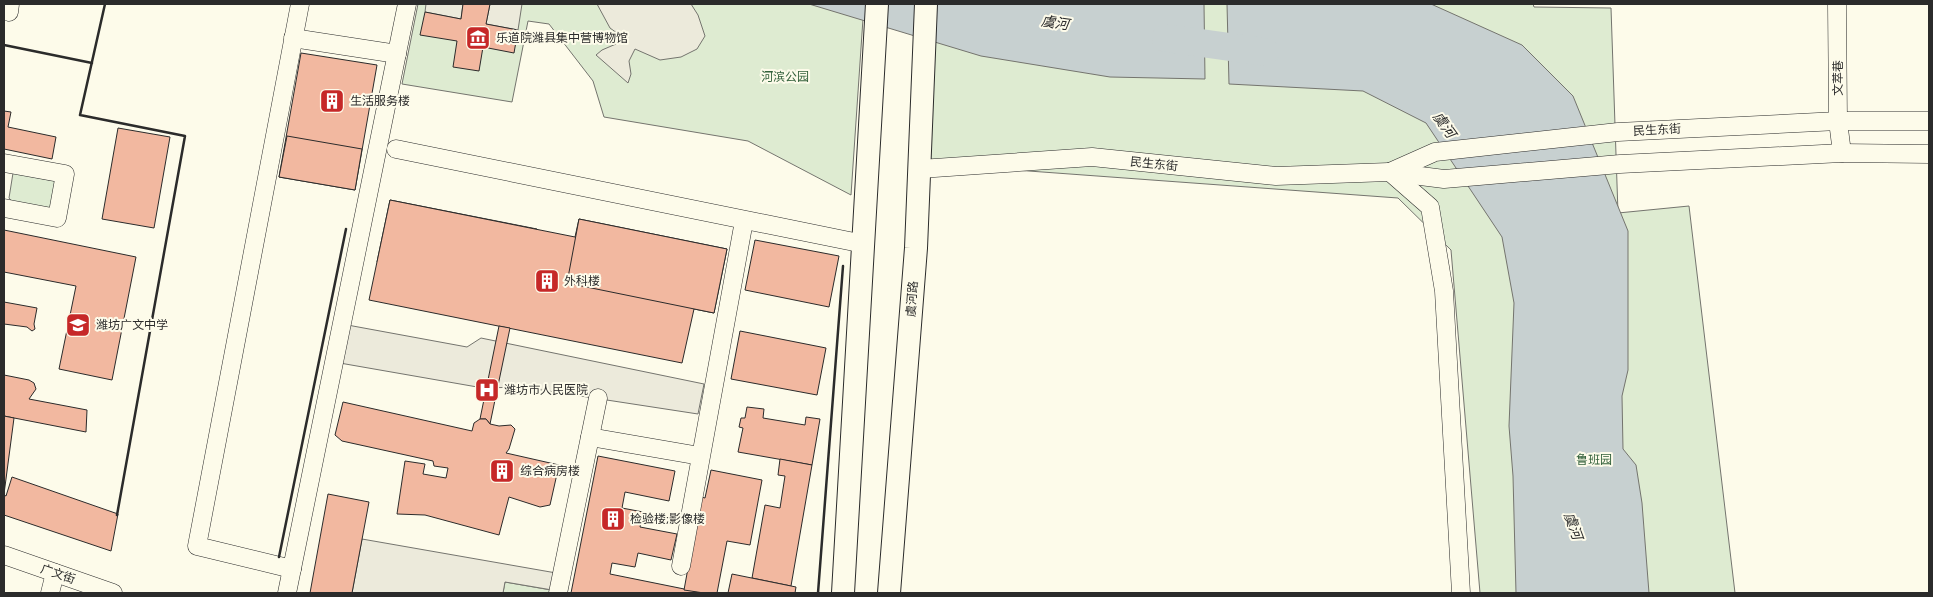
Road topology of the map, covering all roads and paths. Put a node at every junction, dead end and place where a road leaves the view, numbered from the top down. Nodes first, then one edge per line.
1 (300, 4) edge
2 (406, 4) edge
3 (877, 4) edge
4 (926, 4) edge
5 (1837, 4) edge
6 (293, 38) junction
7 (397, 54) junction
8 (1838, 121) junction
9 (1929, 121) edge
10 (396, 149) dead end
11 (1842, 153) junction
12 (1929, 154) edge
13 (4, 163) edge
14 (920, 169) junction
15 (1389, 172) junction
16 (4, 208) edge
17 (744, 221) junction
18 (864, 244) junction
19 (598, 398) dead end
20 (590, 436) junction
21 (700, 456) junction
22 (4, 555) edge
23 (681, 566) dead end
24 (292, 569) junction
25 (55, 573) junction
26 (50, 593) edge
27 (113, 593) edge
28 (287, 593) edge
29 (558, 593) edge
30 (843, 593) edge
31 (889, 593) edge
32 (1461, 593) edge

1 - 6 street
2 - 7 street
3 - 18 main road
4 - 14 main road, 虞河路
5 - 8 street, 文萃巷
6 - 7 street
6 - 24 street
7 - 24 street
8 - 9 street, 民生东街
8 - 11 street, 文萃巷
8 - 15 street, 民生东街
10 - 17 street
11 - 12 street, 民生东街
11 - 15 street, 民生东街
13 - 16 street
14 - 15 street, 民生东街
14 - 31 main road, 虞河路
15 - 32 street
17 - 18 street
17 - 21 street
18 - 30 main road
19 - 20 street
20 - 21 street
20 - 29 street
21 - 23 street
22 - 25 street, 广文街
24 - 28 street
25 - 26 street
25 - 27 street, 广文街

